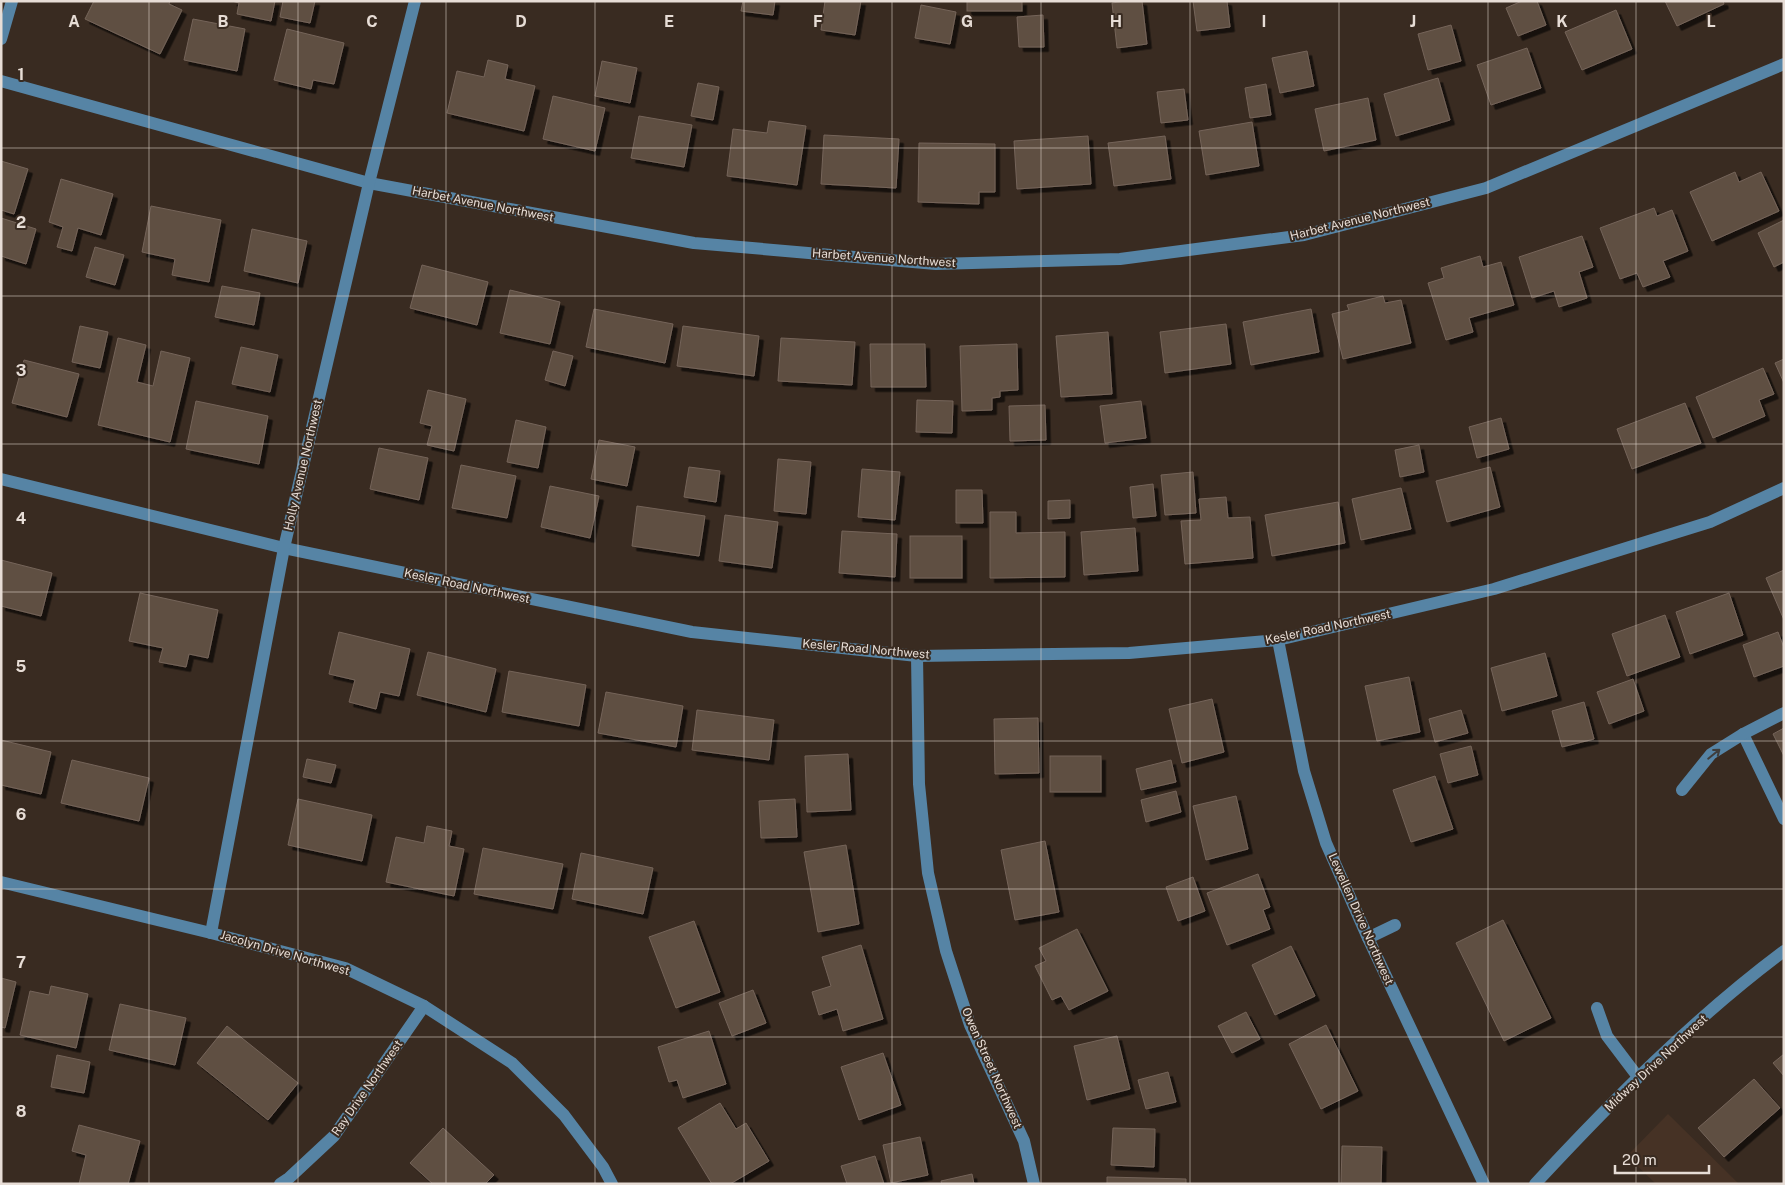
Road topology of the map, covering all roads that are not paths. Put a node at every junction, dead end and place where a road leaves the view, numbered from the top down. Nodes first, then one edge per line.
1 (12, 1) edge
2 (415, 1) edge
3 (1, 39) edge
4 (1784, 64) edge
5 (1, 81) edge
6 (369, 183) junction
7 (1, 479) edge
8 (1784, 488) edge
9 (284, 548) junction
10 (1278, 640) junction
11 (917, 656) junction
12 (1784, 713) edge
13 (1744, 734) junction
14 (1682, 790) dead end
15 (1784, 819) edge
16 (1, 882) edge
17 (1395, 925) dead end
18 (211, 932) junction
19 (1368, 938) junction
20 (1784, 951) edge
21 (424, 1006) junction
22 (1597, 1008) dead end
23 (1638, 1077) junction
24 (280, 1184) edge
25 (612, 1184) edge
26 (1034, 1184) edge
27 (1484, 1184) edge
28 (1536, 1184) edge

1 - 3 street
2 - 6 street, Holly Avenue Northwest
4 - 6 street, Harbet Avenue Northwest
5 - 6 street, Harbet Avenue Northwest
6 - 9 street, Holly Avenue Northwest
7 - 9 street, Kesler Road Northwest
8 - 10 street, Kesler Road Northwest
9 - 11 street, Kesler Road Northwest
9 - 18 street, Holly Avenue Northwest
10 - 11 street, Kesler Road Northwest
10 - 19 street, Lewellen Drive Northwest
11 - 26 street, Owen Street Northwest
12 - 13 street
14 -> 13 street
13 - 15 street
16 - 18 street, Jacolyn Drive Northwest
17 - 19 street
18 - 21 street, Jacolyn Drive Northwest
19 - 27 street, Lewellen Drive Northwest
20 - 23 street, Midway Drive Northwest
21 - 24 street, Ray Drive Northwest
21 - 25 street, Jacolyn Drive Northwest
22 - 23 street
23 - 28 street, Midway Drive Northwest

